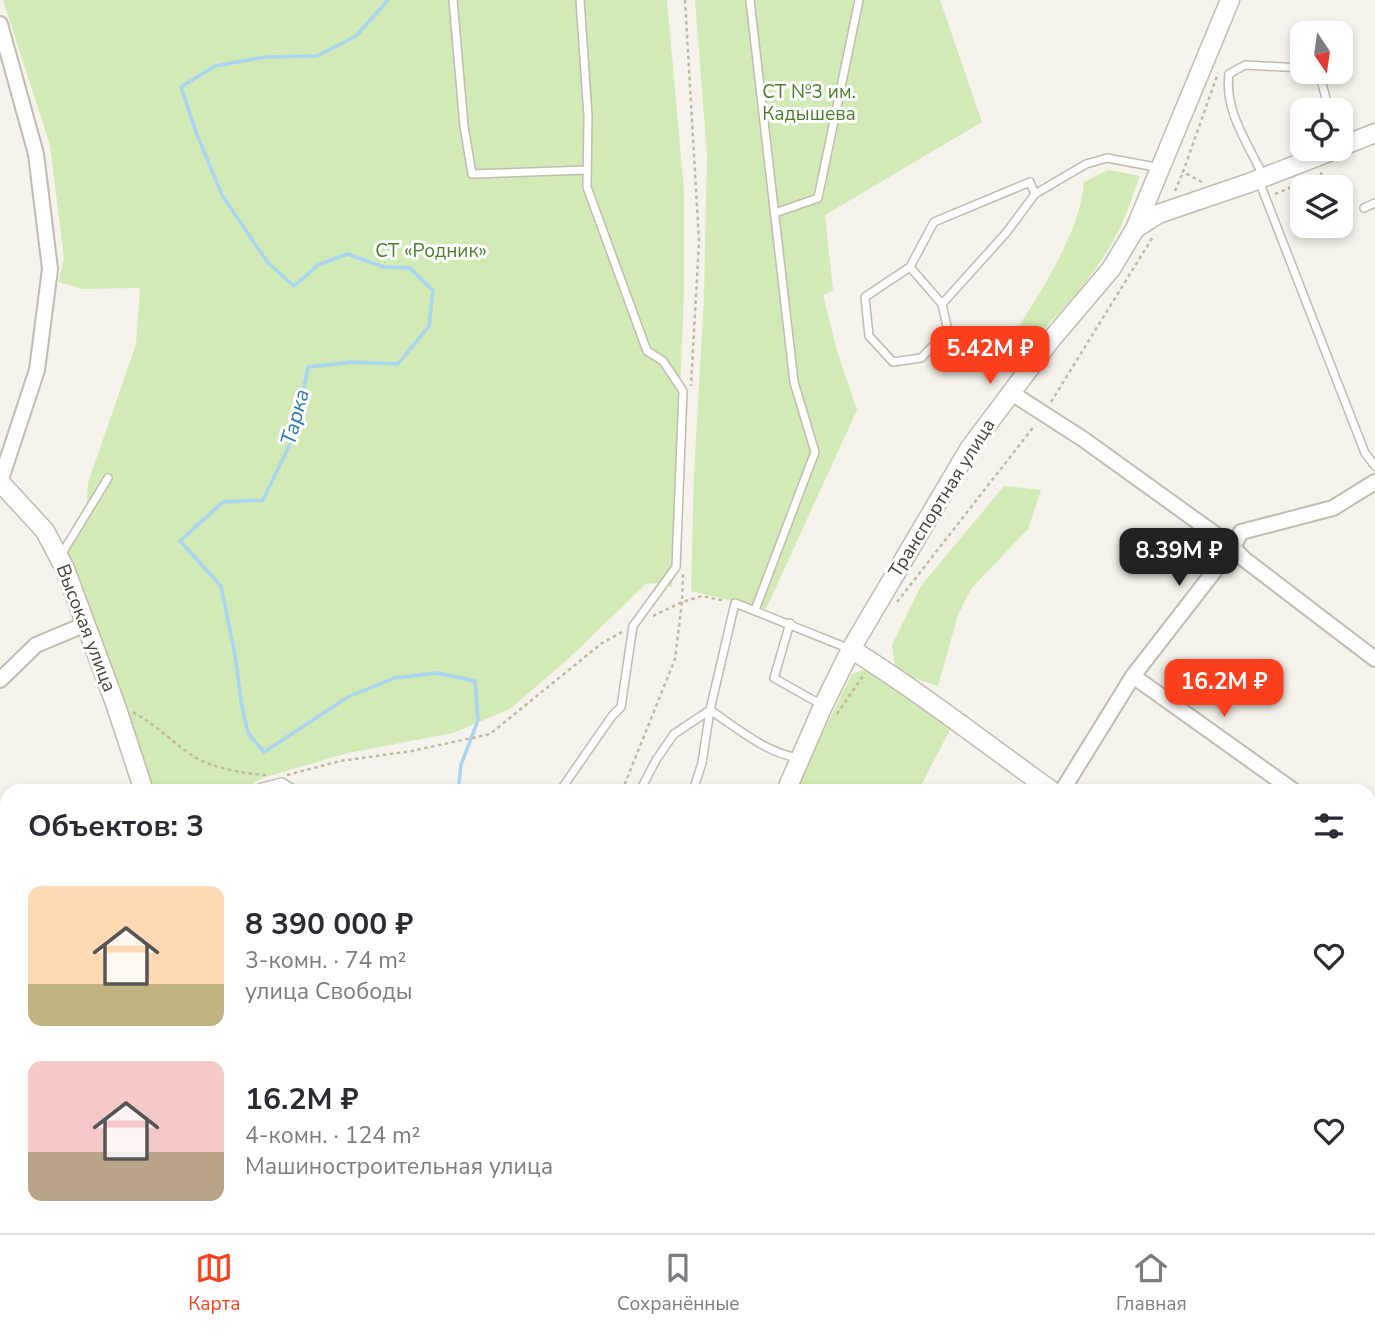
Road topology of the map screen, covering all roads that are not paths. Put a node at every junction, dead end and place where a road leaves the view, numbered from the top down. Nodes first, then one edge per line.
1 (453, 0) edge
2 (580, 0) edge
3 (750, 0) edge
4 (859, 0) edge
5 (1230, 0) edge
6 (0, 24) edge
7 (1290, 67) edge
8 (1375, 133) edge
9 (1353, 142) edge
10 (1306, 161) edge
11 (1161, 168) junction
12 (587, 170) junction
13 (1261, 179) junction
14 (1035, 194) junction
15 (1375, 203) edge
16 (1364, 208) dead end
17 (775, 212) junction
18 (1135, 229) junction
19 (910, 267) junction
20 (942, 304) junction
21 (1010, 392) junction
22 (1375, 466) edge
23 (108, 478) dead end
24 (0, 482) edge
25 (1375, 482) edge
26 (1233, 547) junction
27 (59, 558) junction
28 (755, 610) junction
29 (790, 623) junction
30 (86, 624) junction
31 (851, 649) junction
32 (1375, 659) edge
33 (1133, 676) junction
34 (0, 680) edge
35 (823, 706) junction
36 (710, 710) junction
37 (800, 758) junction
38 (142, 784) edge
39 (566, 784) edge
40 (644, 784) edge
41 (695, 784) edge
42 (789, 784) edge
43 (1042, 784) edge
44 (1066, 784) edge
45 (1284, 784) edge

1 - 12 lane
2 - 12 lane
3 - 17 lane
4 - 17 lane
5 - 11 street, Транспортная улица
6 - 24 street
7 - 13 lane
8 - 9 street, Транспортная улица
10 - 13 street, Транспортная улица
11 - 14 lane
11 - 18 street, Транспортная улица
12 - 39 lane
13 - 18 street, Транспортная улица
13 - 22 lane
14 - 19 lane
14 - 20 lane
15 - 16 lane
17 - 28 lane
18 - 21 street, Транспортная улица
19 - 20 lane
19 - 20 lane
21 - 26 street
21 - 31 street, Транспортная улица
23 - 27 lane
24 - 27 street, Высокая улица
25 - 26 street
26 - 32 street
26 - 33 street
27 - 30 street, Высокая улица
28 - 29 lane
28 - 36 lane
29 - 31 lane
29 - 35 lane
30 - 34 street
30 - 38 street, Высокая улица
31 - 35 street, Транспортная улица
31 - 43 street
33 - 44 street
33 - 45 street
35 - 37 street, Транспортная улица
36 - 37 lane
36 - 40 lane
36 - 41 lane
37 - 42 street, Транспортная улица

